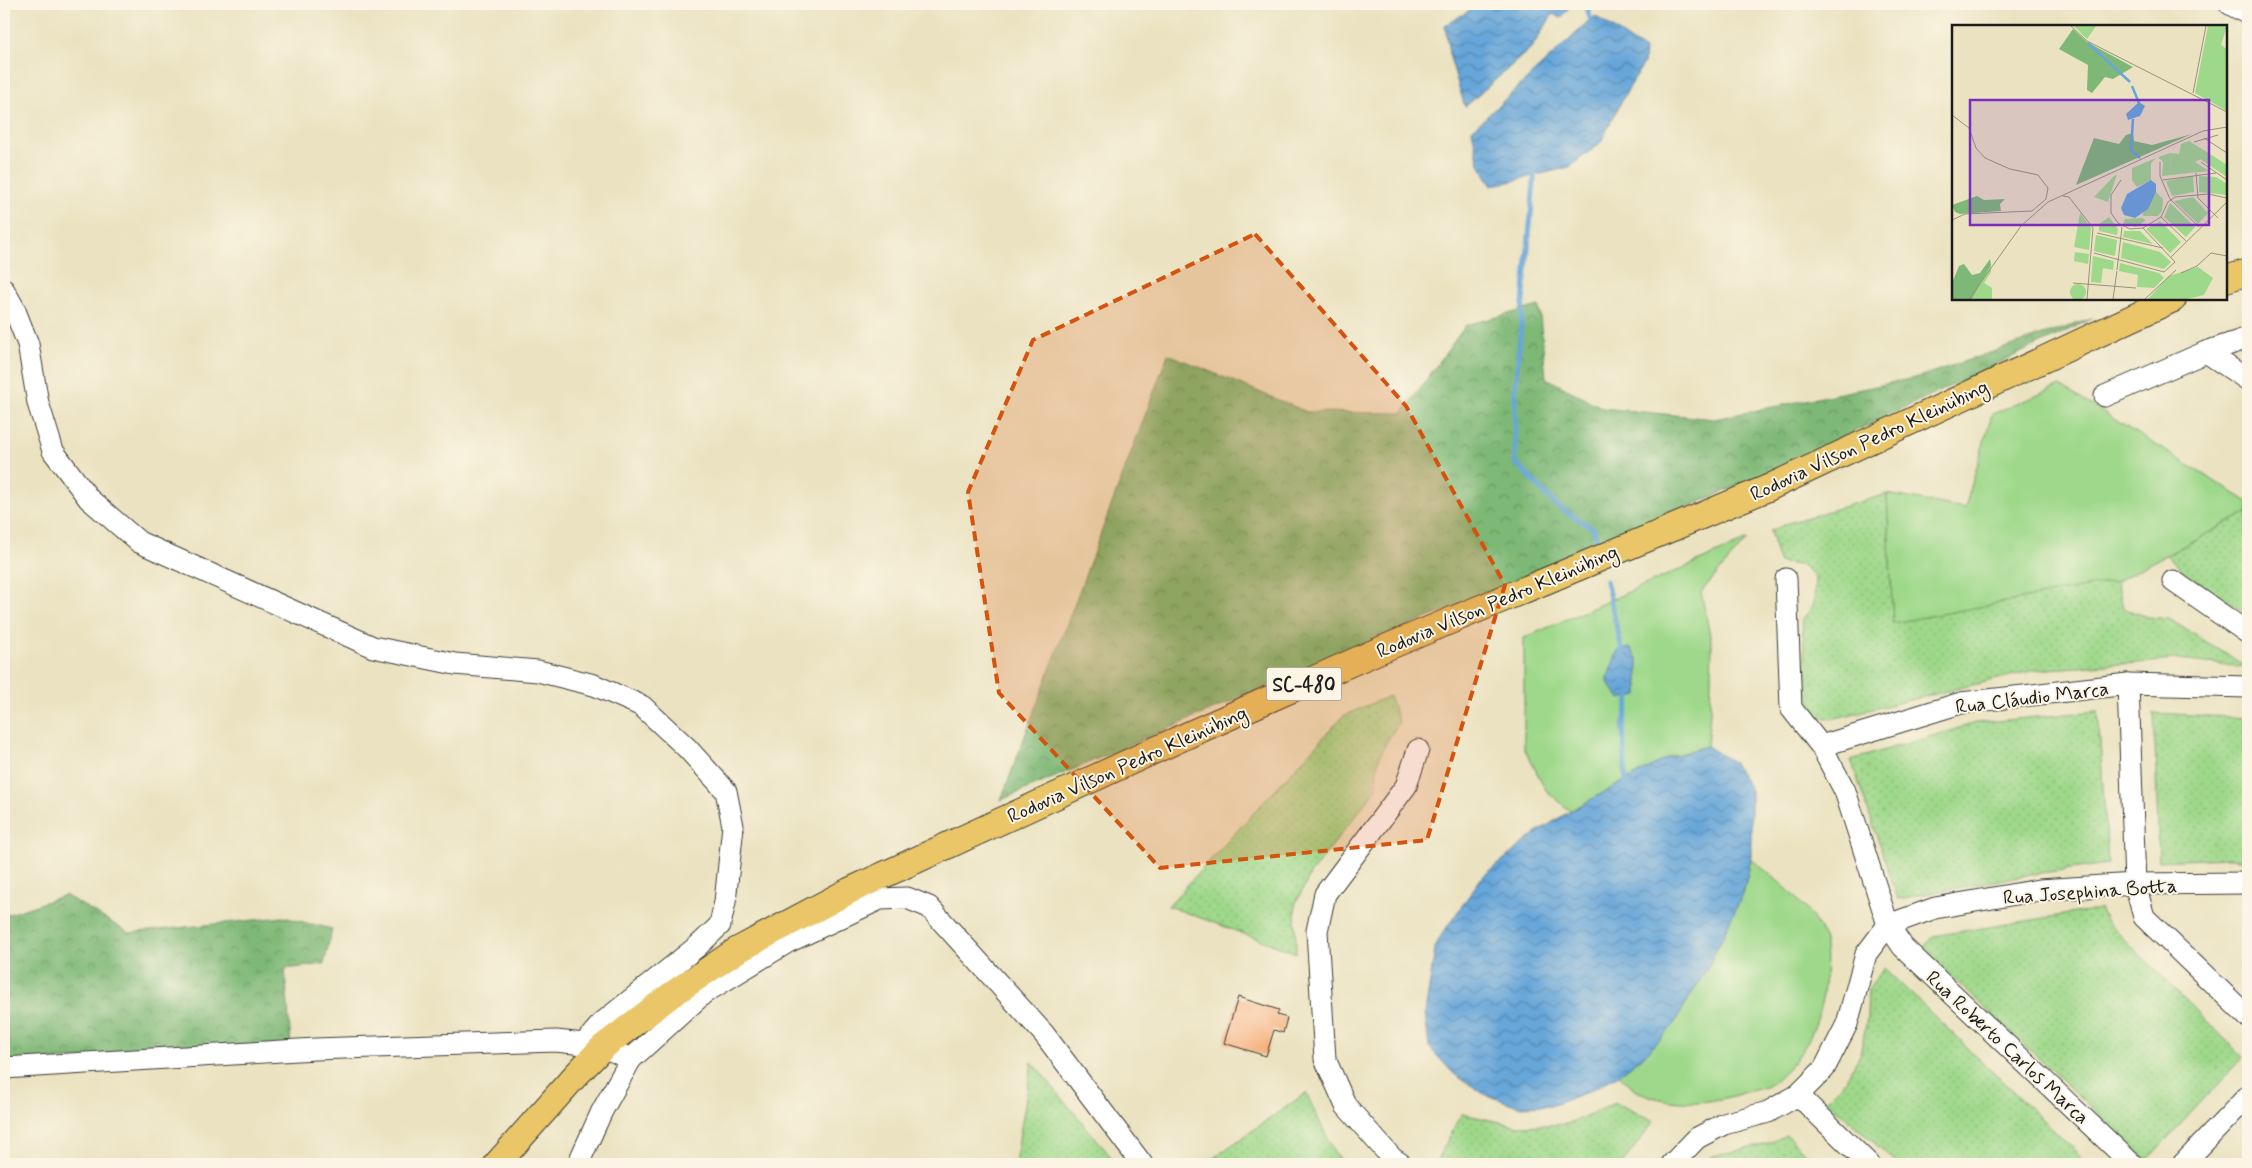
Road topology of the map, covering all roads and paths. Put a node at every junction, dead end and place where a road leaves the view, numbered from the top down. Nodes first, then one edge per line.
1 (2230, 4) edge
2 (2248, 14) edge
3 (2248, 272) edge
4 (2227, 279) edge
5 (4, 290) edge
6 (2171, 300) edge
7 (2248, 338) edge
8 (2206, 352) junction
9 (2248, 380) edge
10 (2105, 396) dead end
11 (1786, 579) dead end
12 (2173, 581) dead end
13 (2248, 632) edge
14 (2128, 684) junction
15 (2248, 687) edge
16 (1821, 746) junction
17 (1418, 750) dead end
18 (2248, 882) edge
19 (2135, 884) junction
20 (1888, 924) junction
21 (2248, 1017) edge
22 (594, 1045) junction
23 (631, 1059) junction
24 (4, 1068) edge
25 (1798, 1096) junction
26 (2248, 1096) edge
27 (497, 1164) edge
28 (578, 1164) edge
29 (1142, 1164) edge
30 (1401, 1164) edge
31 (1672, 1164) edge
32 (1869, 1164) edge
33 (2132, 1164) edge
34 (2183, 1164) edge

1 - 2 street
3 - 4 main road
5 - 22 street
6 - 22 main road, Rodovia Vilson Pedro Kleinübing / SC-480
7 - 8 street
8 - 9 street
8 - 10 street
11 - 16 street, Rua Roberto Carlos Marca
12 - 13 street
14 - 15 street, Rua Cláudio Marca
14 - 16 street, Rua Cláudio Marca
14 - 19 street
16 - 20 street, Rua Roberto Carlos Marca
17 - 30 street
18 - 19 street, Rua Josephina Botta
19 - 20 street, Rua Josephina Botta
19 - 21 street
20 - 25 street
20 - 33 street, Rua Roberto Carlos Marca
22 - 23 street
22 - 24 street
22 - 27 main road, Rodovia Vilson Pedro Kleinübing / SC-480
23 - 28 street
23 - 29 street
25 - 31 street
25 - 32 street
26 - 34 street

